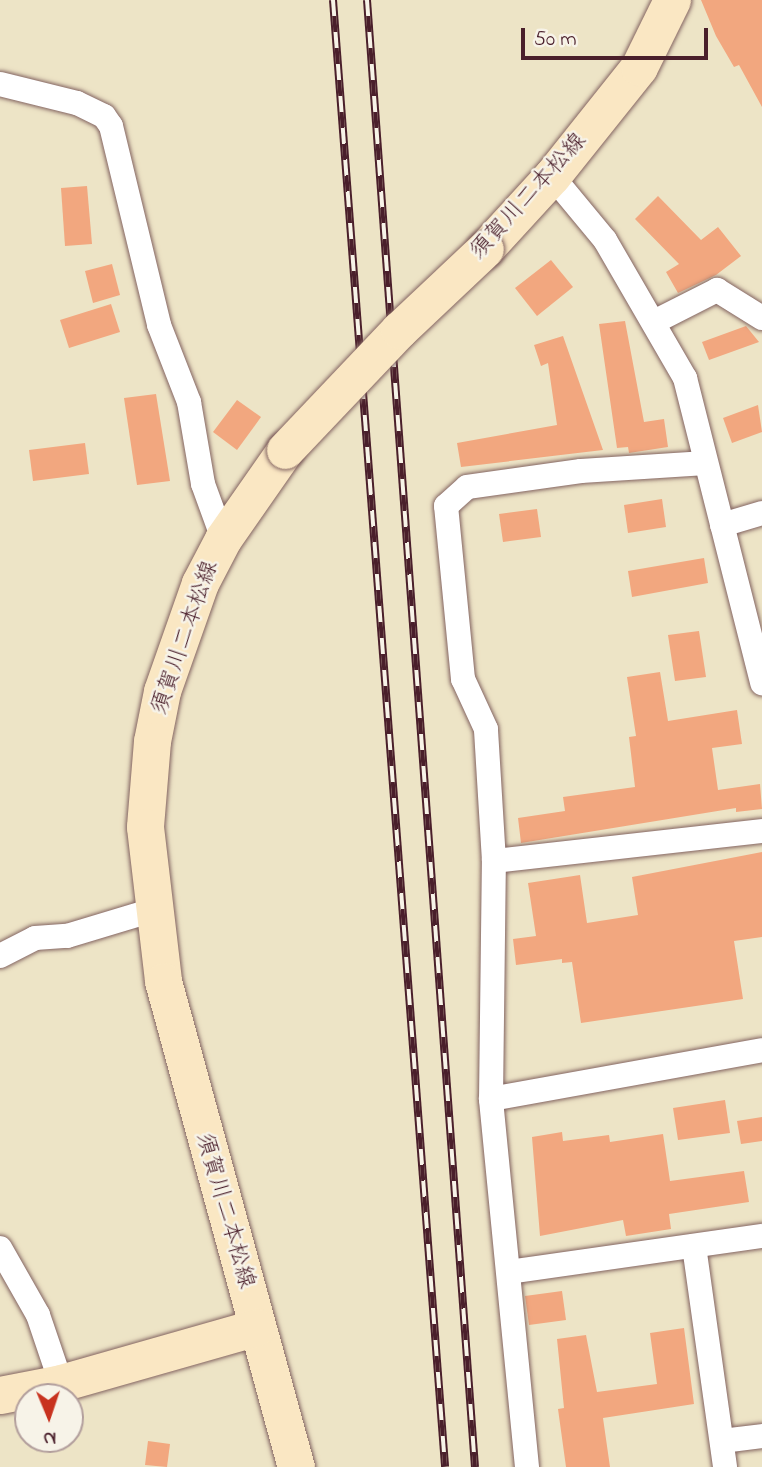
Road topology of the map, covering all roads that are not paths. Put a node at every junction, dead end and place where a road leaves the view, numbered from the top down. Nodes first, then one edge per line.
1 (672, 0) edge
2 (0, 84) edge
3 (552, 176) junction
4 (762, 318) edge
5 (654, 322) junction
6 (706, 463) junction
7 (762, 513) edge
8 (722, 524) junction
9 (222, 539) junction
10 (762, 683) edge
11 (762, 831) edge
12 (494, 861) junction
13 (153, 910) junction
14 (0, 956) edge
15 (762, 1051) edge
16 (491, 1099) junction
17 (762, 1236) edge
18 (694, 1247) junction
19 (0, 1248) edge
20 (509, 1272) junction
21 (257, 1327) junction
22 (61, 1383) joint
23 (762, 1436) edge
24 (722, 1441) junction
25 (296, 1467) edge
26 (527, 1467) edge
27 (725, 1467) edge

1 - 3 main road, 須賀川二本松線
2 - 9 street
3 - 5 street
3 - 9 main road, 須賀川二本松線, bridge
4 - 5 street
5 - 6 street
6 - 8 street
6 - 12 street
7 - 8 street
8 - 10 street
9 - 13 main road, 須賀川二本松線
11 - 12 street
12 - 16 street
13 - 14 street
13 - 21 main road, 須賀川二本松線
15 - 16 street
16 - 20 street
17 - 18 street
18 - 20 street
18 - 24 street
19 - 22 street
20 - 26 street
21 - 22 main road
21 - 25 main road, 須賀川二本松線
23 - 24 street
24 - 27 street

